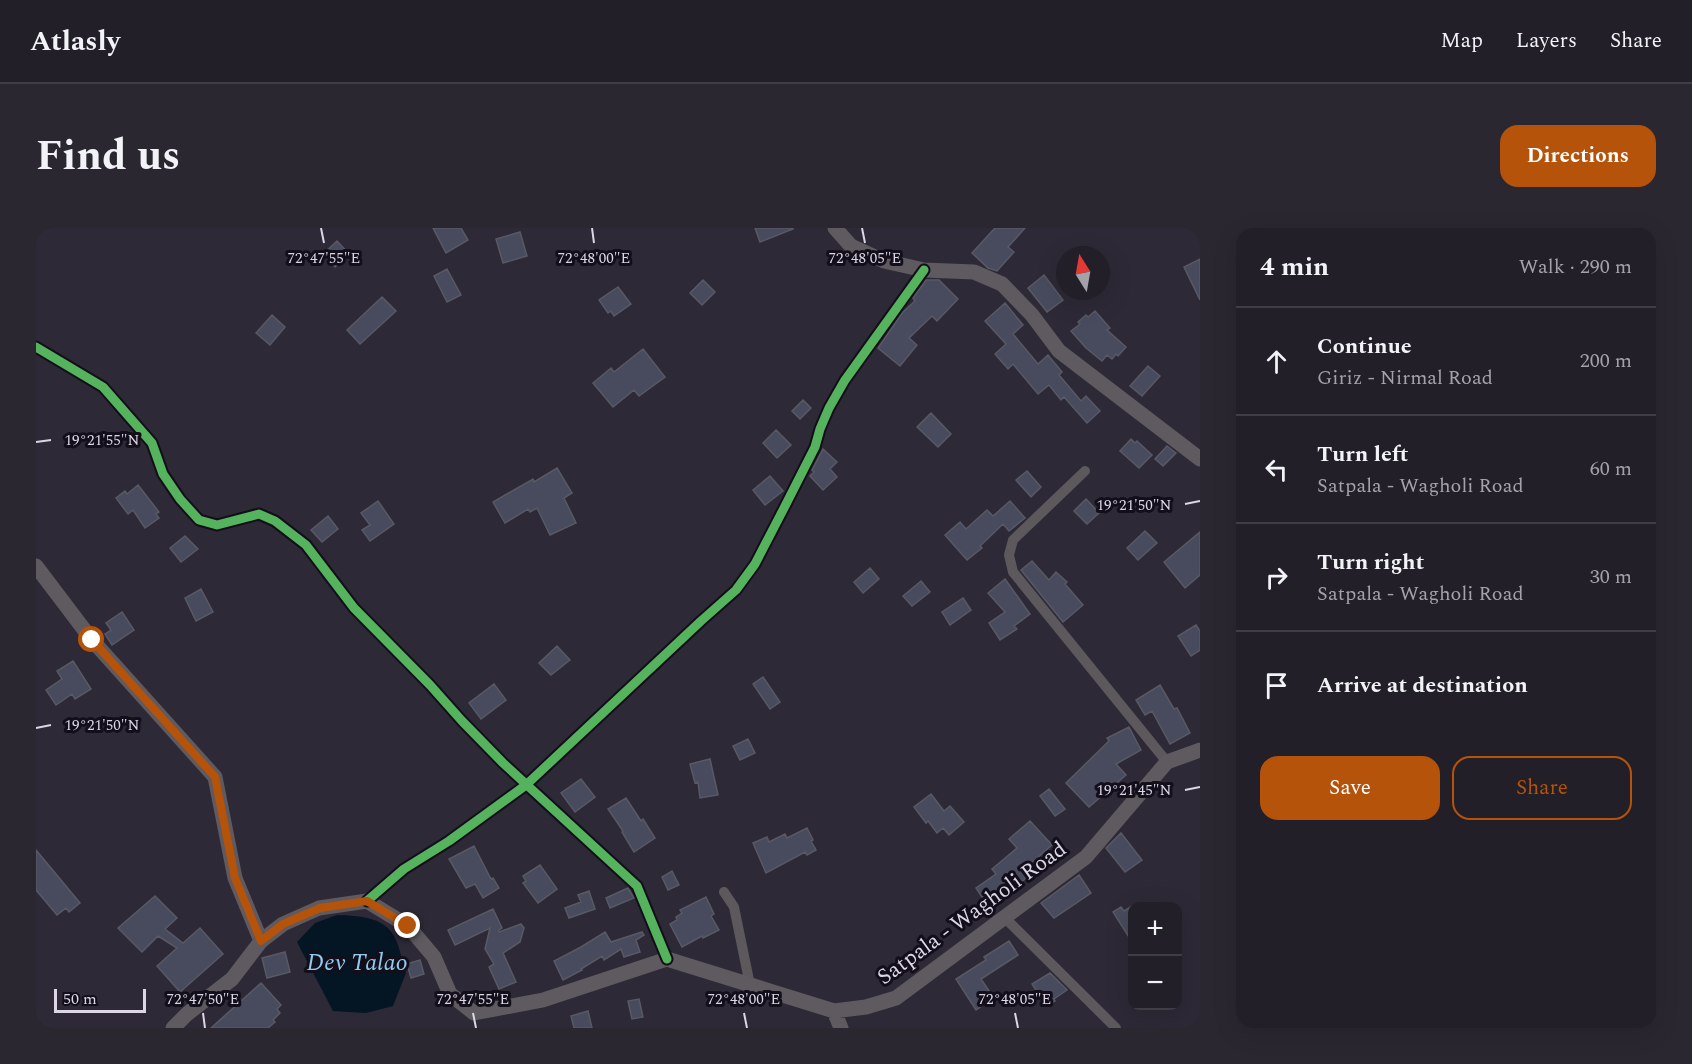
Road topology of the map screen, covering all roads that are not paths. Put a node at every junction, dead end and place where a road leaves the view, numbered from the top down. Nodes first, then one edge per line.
1 (836, 228) edge
2 (924, 270) junction
3 (36, 347) edge
4 (1200, 459) edge
5 (1085, 471) dead end
6 (36, 566) edge
7 (1200, 750) edge
8 (1167, 762) junction
9 (526, 785) junction
10 (724, 892) dead end
11 (367, 901) junction
12 (1004, 917) junction
13 (261, 941) junction
14 (667, 959) junction
15 (750, 985) junction
16 (834, 1011) junction
17 (173, 1028) edge
18 (841, 1028) edge
19 (1116, 1028) edge

1 - 2 main road
2 - 4 main road
2 - 9 street
3 - 9 street
5 - 8 street
6 - 13 main road
7 - 8 main road, Satpala - Wagholi Road
8 - 12 main road, Satpala - Wagholi Road
9 - 11 street
9 - 14 street
10 - 15 street
11 - 13 main road
11 - 14 main road
12 - 16 main road, Satpala - Wagholi Road
12 - 19 street
13 - 17 main road
14 - 15 main road, Satpala - Wagholi Road
15 - 16 main road, Satpala - Wagholi Road
16 - 18 main road

